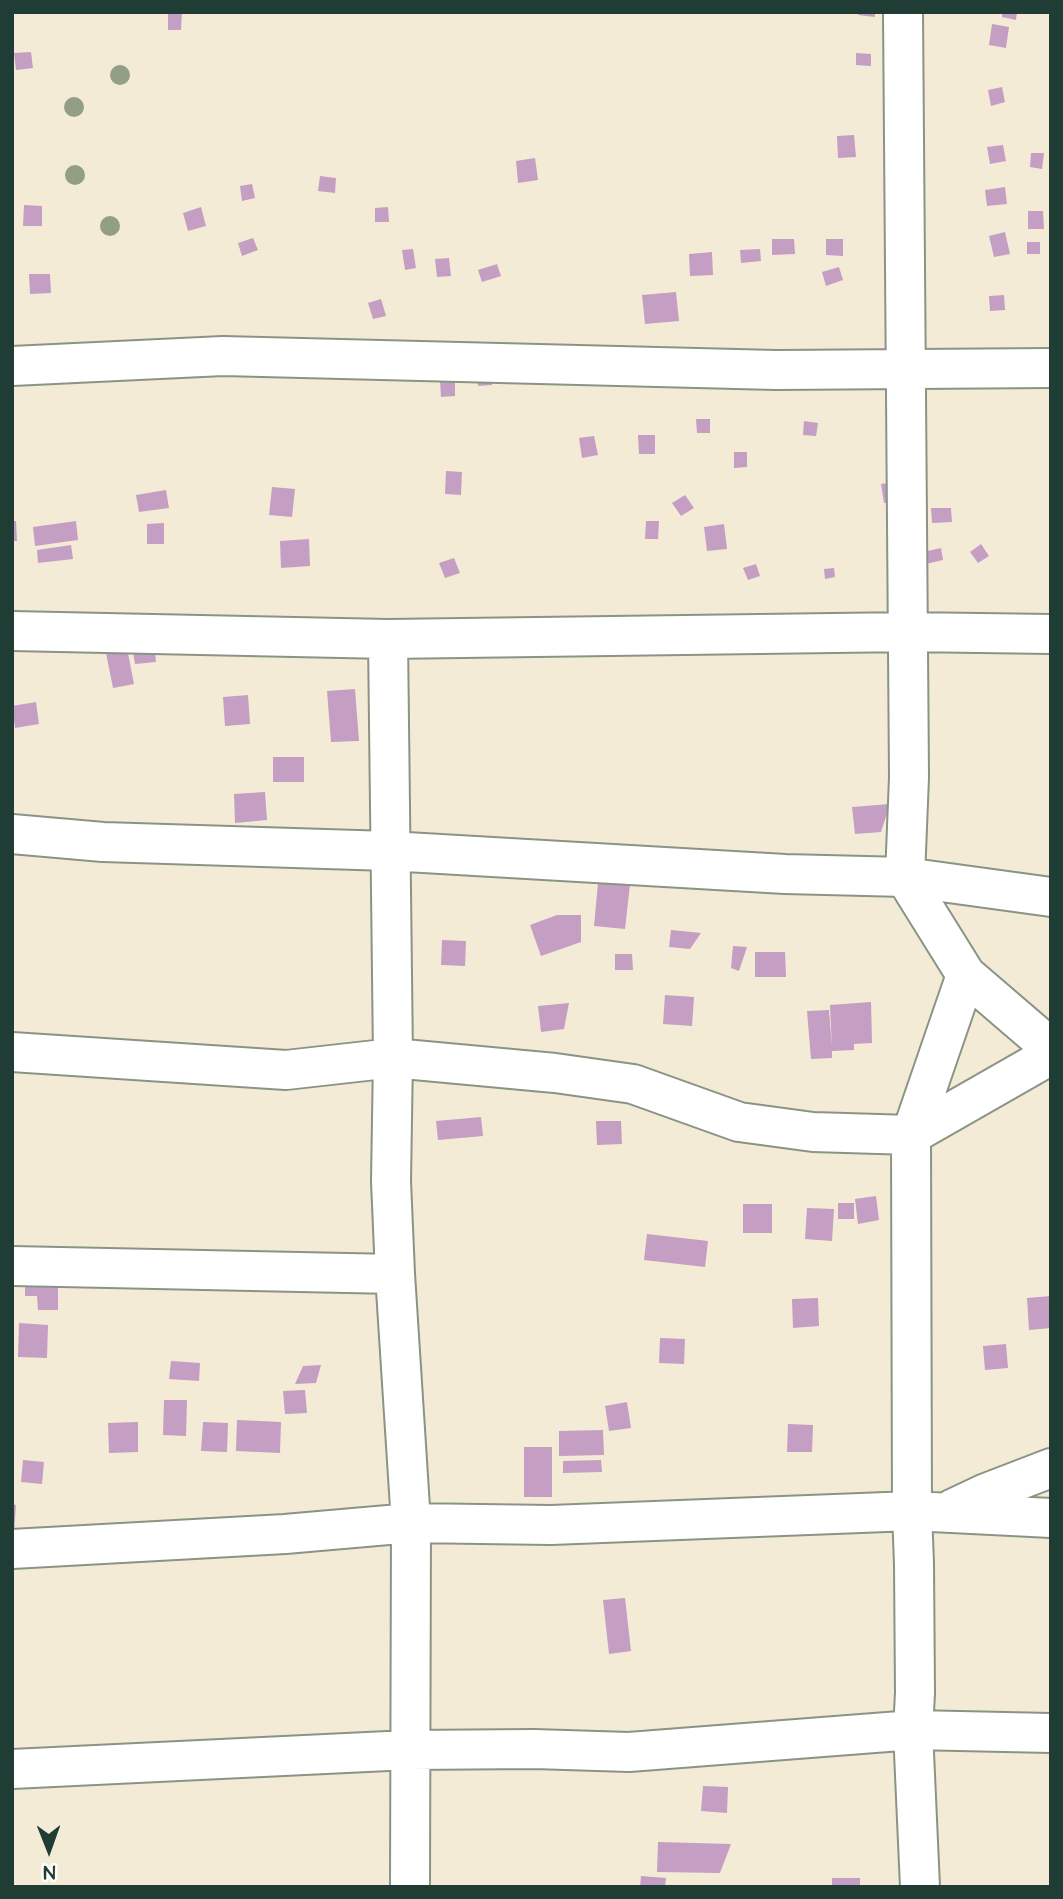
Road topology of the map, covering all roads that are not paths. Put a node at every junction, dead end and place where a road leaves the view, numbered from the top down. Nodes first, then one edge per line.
1 (903, 12) edge
2 (12, 366) edge
3 (1051, 368) edge
4 (906, 370) junction
5 (12, 631) edge
6 (908, 632) junction
7 (1051, 634) edge
8 (388, 639) junction
9 (12, 834) edge
10 (389, 851) junction
11 (905, 877) junction
12 (1051, 897) edge
13 (966, 975) junction
14 (1051, 1048) edge
15 (12, 1052) edge
16 (1051, 1055) edge
17 (393, 1058) junction
18 (911, 1135) junction
19 (12, 1266) edge
20 (395, 1274) junction
21 (1051, 1468) edge
22 (929, 1511) junction
23 (1051, 1518) edge
24 (411, 1523) junction
25 (12, 1549) edge
26 (913, 1730) junction
27 (1051, 1732) edge
28 (409, 1750) junction
29 (12, 1769) edge
30 (410, 1887) edge
31 (920, 1887) edge

1 - 4 street
2 - 4 street
3 - 4 street
4 - 6 street
5 - 8 street
6 - 7 street
6 - 8 street
6 - 11 street
8 - 10 street
9 - 10 street
10 - 11 street
10 - 17 street
11 - 12 street
11 - 13 street
13 - 14 street
13 - 18 street
15 - 17 street
16 - 18 street
17 - 18 street
17 - 20 street
18 - 22 street
19 - 20 street
20 - 24 street
21 - 22 street
22 - 23 street
22 - 24 street
22 - 26 street
24 - 25 street
24 - 28 street
26 - 27 street
26 - 28 street
26 - 31 street
28 - 29 street
28 - 30 street

